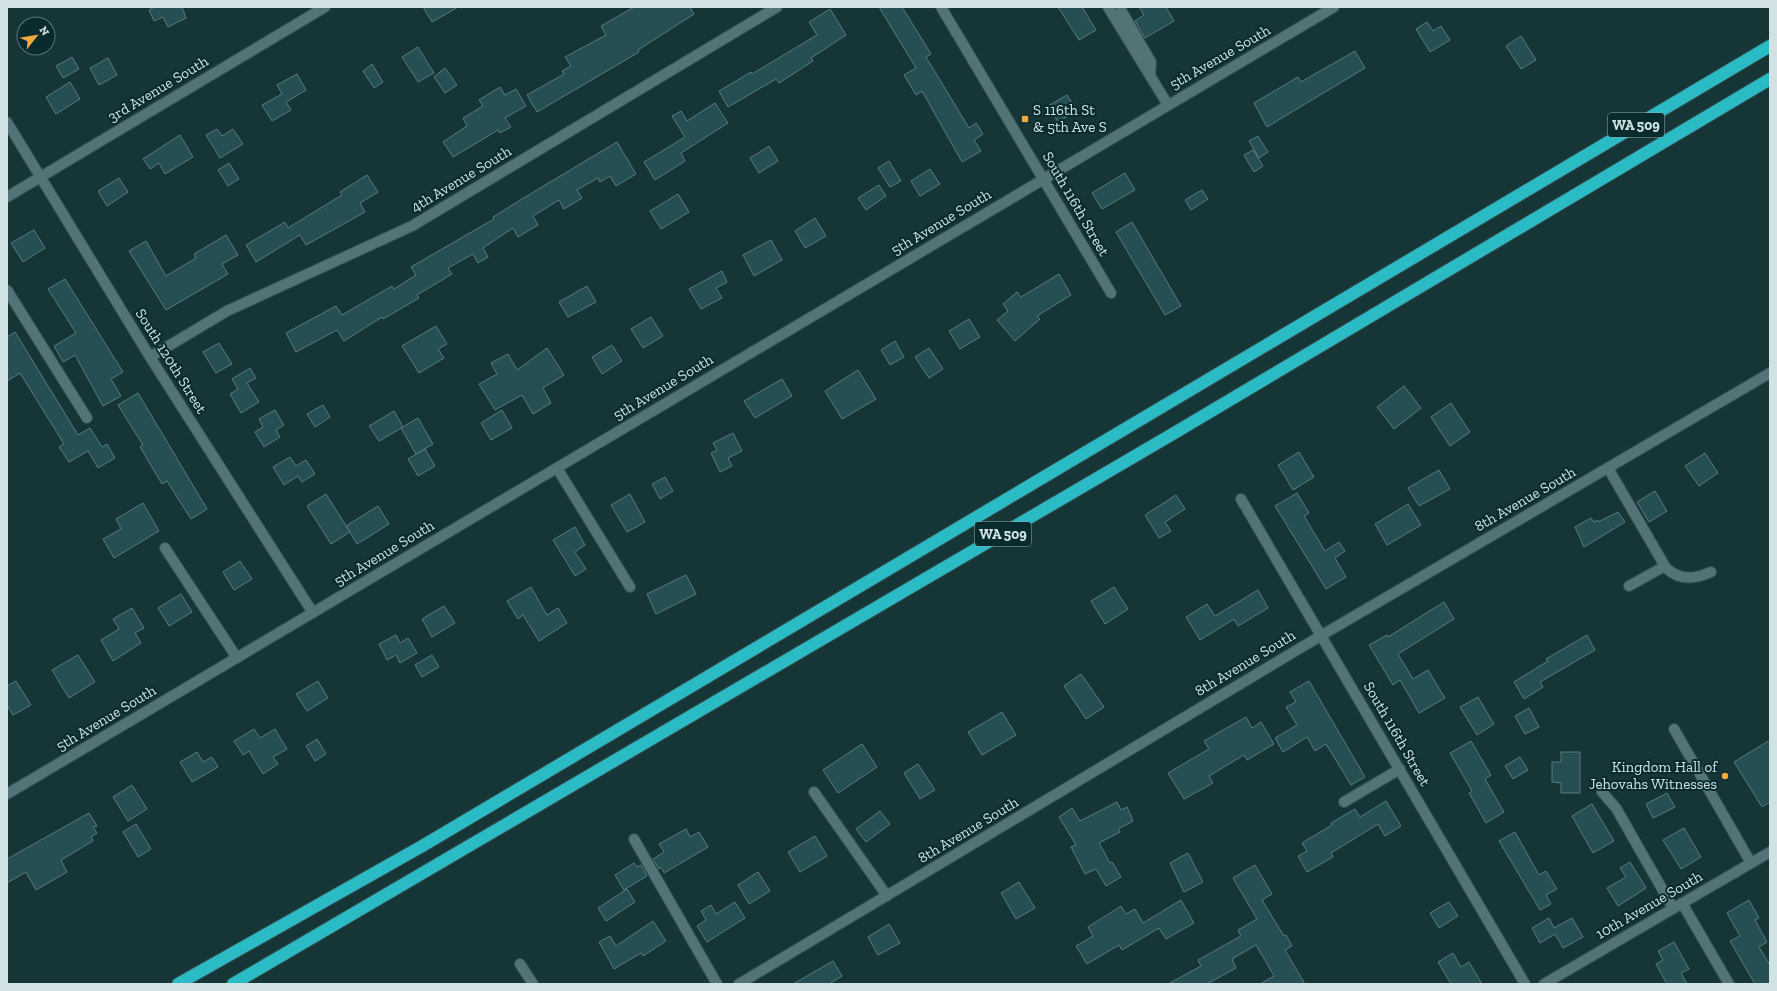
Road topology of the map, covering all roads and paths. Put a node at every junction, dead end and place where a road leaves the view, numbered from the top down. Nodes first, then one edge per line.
1 (325, 7) edge
2 (777, 7) edge
3 (941, 7) edge
4 (1108, 7) edge
5 (1334, 7) edge
6 (1121, 10) dead end
7 (1770, 46) edge
8 (1150, 76) junction
9 (1770, 79) edge
10 (1168, 105) junction
11 (7, 122) edge
12 (41, 176) junction
13 (1043, 178) junction
14 (7, 197) edge
15 (7, 290) edge
16 (1111, 293) dead end
17 (150, 357) junction
18 (1770, 373) edge
19 (87, 418) dead end
20 (557, 468) junction
21 (1608, 468) junction
22 (1241, 499) dead end
23 (165, 548) dead end
24 (1665, 566) junction
25 (1711, 572) dead end
26 (1629, 586) dead end
27 (630, 587) dead end
28 (313, 613) junction
29 (1322, 635) junction
30 (237, 658) junction
31 (1674, 729) dead end
32 (1400, 768) junction
33 (814, 792) dead end
34 (1602, 792) dead end
35 (7, 794) edge
36 (1344, 802) dead end
37 (634, 839) dead end
38 (1770, 852) edge
39 (1751, 863) junction
40 (887, 896) junction
41 (1678, 906) junction
42 (520, 964) dead end
43 (178, 984) edge
44 (233, 984) edge
45 (533, 984) edge
46 (717, 984) edge
47 (740, 984) edge
48 (1525, 984) edge
49 (1544, 984) edge
50 (1728, 984) edge

1 - 12 street, 3rd Avenue South
2 - 17 street, 4th Avenue South
3 - 13 street, South 116th Street
4 - 8 street
5 - 10 street, 5th Avenue South
6 - 8 street
7 - 43 highway, WA 509
8 - 10 street
9 - 44 highway, WA 509
10 - 13 street, 5th Avenue South
11 - 12 street, South 120th Street
12 - 14 street, 3rd Avenue South
12 - 17 street, South 120th Street
13 - 16 street, South 116th Street
13 - 20 street, 5th Avenue South
15 - 19 street
17 - 28 street, South 120th Street
18 - 21 street, 8th Avenue South
20 - 27 street
20 - 28 street, 5th Avenue South
21 - 24 street
21 - 29 street, 8th Avenue South
22 - 29 street, South 116th Street
23 - 30 street
24 - 25 street
24 - 26 street
28 - 30 street, 5th Avenue South
29 - 32 street, South 116th Street
29 - 40 street, 8th Avenue South
30 - 35 street, 5th Avenue South
31 - 39 street
32 - 36 street
32 - 48 street, South 116th Street
33 - 40 street
34 - 41 street
37 - 46 street
38 - 39 street, 10th Avenue South
39 - 41 street, 10th Avenue South
40 - 47 street, 8th Avenue South
41 - 49 street, 10th Avenue South
41 - 50 street
42 - 45 street

